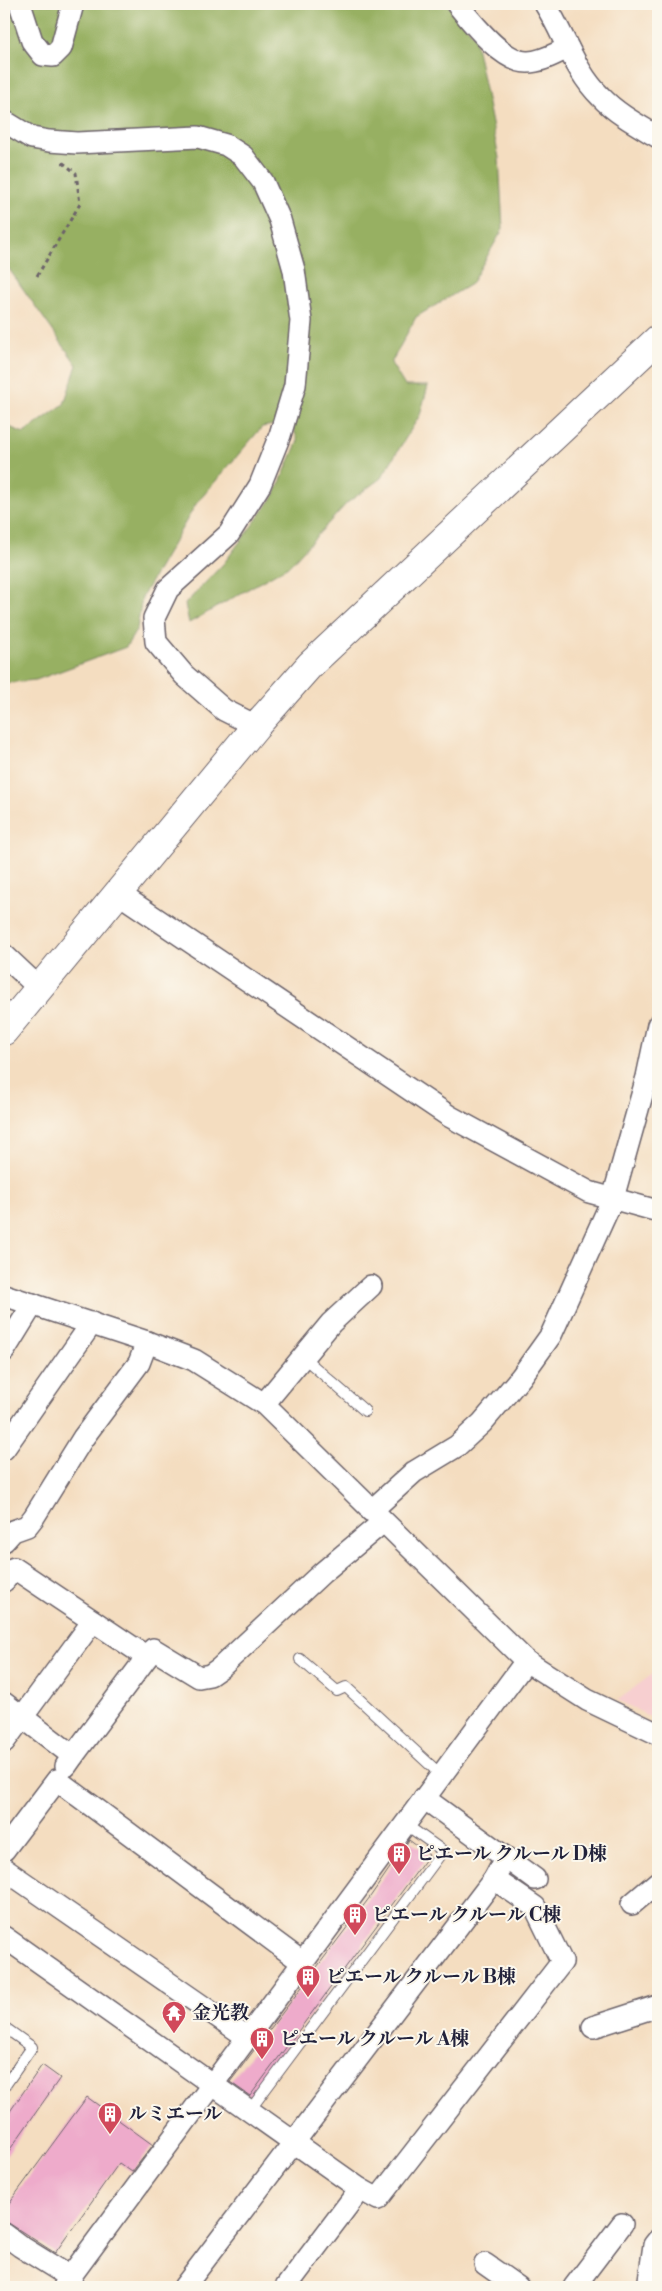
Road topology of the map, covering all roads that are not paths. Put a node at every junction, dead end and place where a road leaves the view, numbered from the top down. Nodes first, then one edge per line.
1 (20, 4) edge
2 (74, 4) edge
3 (457, 4) edge
4 (545, 4) edge
5 (568, 48) junction
6 (4, 122) edge
7 (658, 137) edge
8 (658, 339) edge
9 (256, 726) junction
10 (118, 893) junction
11 (4, 955) edge
12 (39, 988) junction
13 (658, 1025) edge
14 (4, 1031) edge
15 (613, 1198) junction
16 (658, 1211) edge
17 (371, 1286) dead end
18 (4, 1295) edge
19 (34, 1304) junction
20 (92, 1323) junction
21 (148, 1342) junction
22 (4, 1351) edge
23 (302, 1356) junction
24 (264, 1404) junction
25 (365, 1411) dead end
26 (4, 1449) edge
27 (377, 1517) junction
28 (4, 1541) edge
29 (4, 1582) edge
30 (93, 1621) junction
31 (147, 1658) junction
32 (300, 1659) dead end
33 (526, 1661) junction
34 (4, 1703) edge
35 (22, 1717) junction
36 (658, 1734) edge
37 (4, 1742) edge
38 (73, 1756) junction
39 (441, 1775) junction
40 (57, 1780) junction
41 (424, 1798) junction
42 (406, 1824) junction
43 (4, 1850) edge
44 (505, 1858) junction
45 (4, 1869) edge
46 (494, 1879) junction
47 (535, 1879) dead end
48 (658, 1882) edge
49 (632, 1904) dead end
50 (4, 1937) edge
51 (302, 1962) junction
52 (658, 2006) edge
53 (593, 2027) dead end
54 (4, 2028) edge
55 (246, 2037) junction
56 (213, 2084) junction
57 (4, 2087) edge
58 (250, 2110) junction
59 (294, 2142) junction
60 (360, 2189) junction
61 (622, 2224) dead end
62 (4, 2234) edge
63 (658, 2240) edge
64 (485, 2264) dead end
65 (69, 2284) edge
66 (184, 2287) edge
67 (286, 2287) edge
68 (518, 2287) edge
69 (574, 2287) edge
70 (648, 2287) edge

1 - 2 street
3 - 5 street
4 - 5 street
5 - 7 street
6 - 9 street
8 - 9 street
9 - 10 street
10 - 12 street
10 - 15 street
11 - 12 street
12 - 14 street
13 - 15 street
15 - 16 street
15 - 27 street
17 - 23 street
18 - 19 street
19 - 20 street
19 - 22 street
20 - 21 street
20 - 26 street
21 - 24 street
21 - 28 street
23 - 24 street
23 - 25 lane
24 - 27 street
27 - 31 street
27 - 33 street
29 - 30 street
30 - 31 street
30 - 35 street
31 - 38 street
32 - 39 lane
33 - 36 street
33 - 39 street
34 - 35 street
35 - 37 street
35 - 38 street
38 - 40 street
39 - 41 street
40 - 43 street
40 - 51 street
41 - 42 street
41 - 44 street
42 - 51 street
42 - 58 lane
44 - 46 street
44 - 47 street
45 - 55 street
46 - 59 street
46 - 60 street
48 - 49 street
50 - 56 street
51 - 55 street
52 - 53 street
54 - 57 lane
55 - 56 street
56 - 58 street
56 - 65 street
58 - 59 street
59 - 60 street
59 - 66 street
60 - 67 street
61 - 69 street
62 - 65 street
63 - 70 street
64 - 68 street

